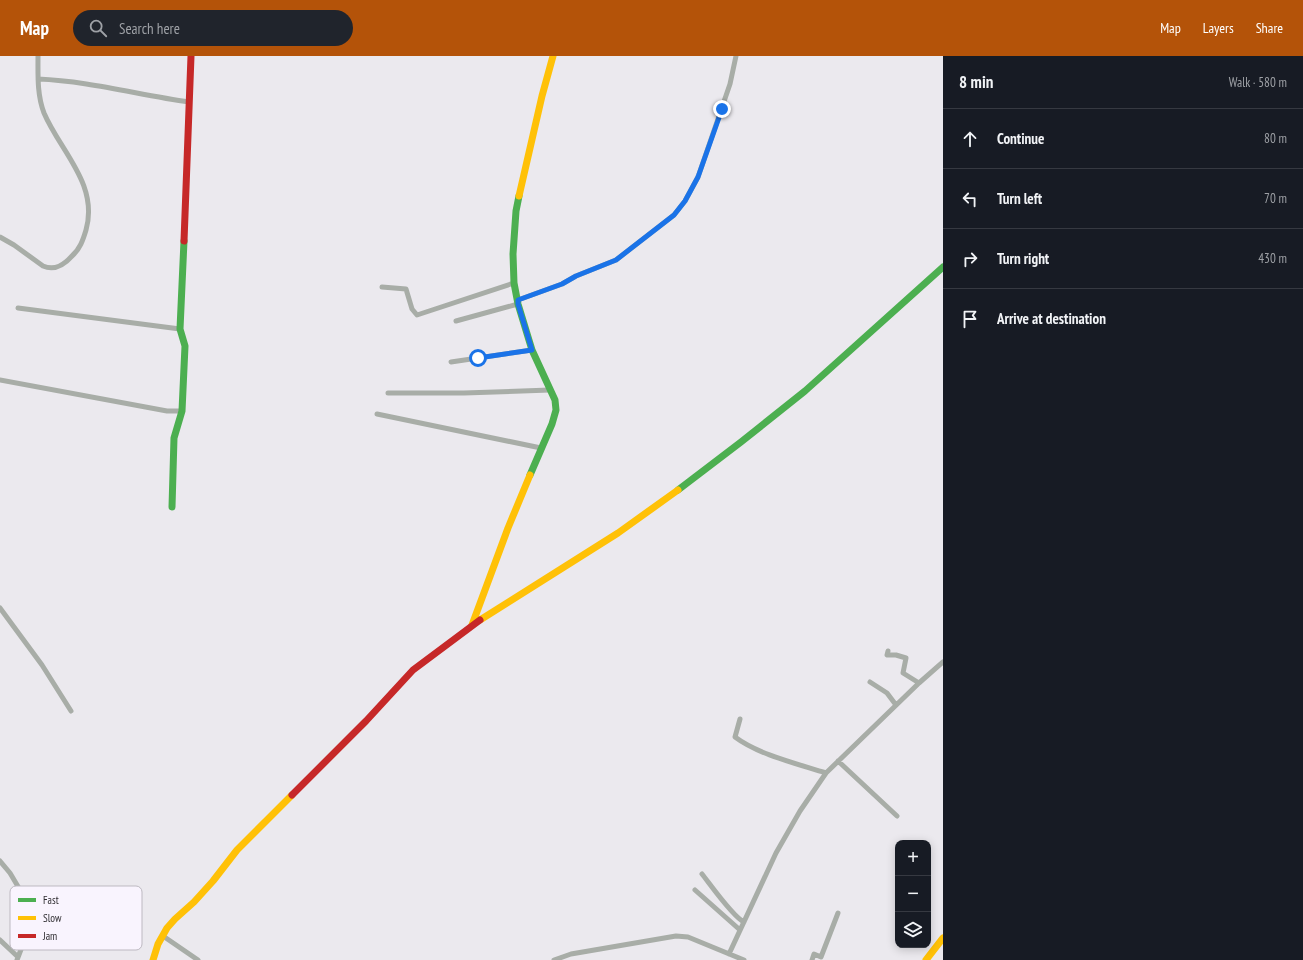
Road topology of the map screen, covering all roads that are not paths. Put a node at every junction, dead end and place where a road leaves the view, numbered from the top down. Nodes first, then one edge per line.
1 (38, 56) edge
2 (191, 56) edge
3 (553, 56) edge
4 (736, 56) edge
5 (38, 79) junction
6 (190, 102) junction
7 (0, 237) edge
8 (943, 268) edge
9 (514, 283) junction
10 (382, 287) dead end
11 (518, 302) junction
12 (18, 308) dead end
13 (456, 321) dead end
14 (180, 329) junction
15 (532, 350) junction
16 (451, 362) dead end
17 (0, 380) edge
18 (549, 389) junction
19 (428, 390) dead end
20 (388, 393) dead end
21 (182, 411) junction
22 (377, 414) dead end
23 (541, 448) junction
24 (172, 507) dead end
25 (0, 608) edge
26 (472, 625) junction
27 (888, 651) dead end
28 (943, 662) edge
29 (870, 682) dead end
30 (919, 683) junction
31 (896, 705) junction
32 (71, 711) dead end
33 (740, 719) dead end
34 (838, 761) junction
35 (826, 773) junction
36 (897, 816) dead end
37 (0, 861) edge
38 (702, 874) dead end
39 (18, 886) edge
40 (695, 890) dead end
41 (838, 913) dead end
42 (744, 922) junction
43 (740, 930) junction
44 (163, 936) junction
45 (943, 938) edge
46 (0, 940) edge
47 (729, 954) junction
48 (17, 959) edge
49 (153, 960) edge
50 (198, 960) edge
51 (554, 960) edge
52 (744, 960) edge
53 (812, 960) edge
54 (926, 960) edge

1 - 5 street
2 - 6 street
3 - 9 street
4 - 11 street
5 - 6 street
5 - 7 street
6 - 14 street
8 - 26 street
9 - 10 street
9 - 11 street
11 - 13 street
11 - 15 street
12 - 14 street
14 - 21 street
15 - 16 street
15 - 18 street
17 - 21 street
18 - 19 street
18 - 20 street
18 - 23 street
21 - 24 street
22 - 23 street
23 - 26 street
25 - 32 street
26 - 44 street
27 - 30 street
28 - 30 street
29 - 31 street
30 - 31 street
31 - 34 street
33 - 35 street
34 - 35 street
34 - 36 street
35 - 42 street
37 - 39 street
38 - 42 street
40 - 43 street
41 - 53 street
42 - 43 street
43 - 47 street
44 - 49 street
44 - 50 street
45 - 54 street
46 - 48 street
47 - 51 street
47 - 52 street

